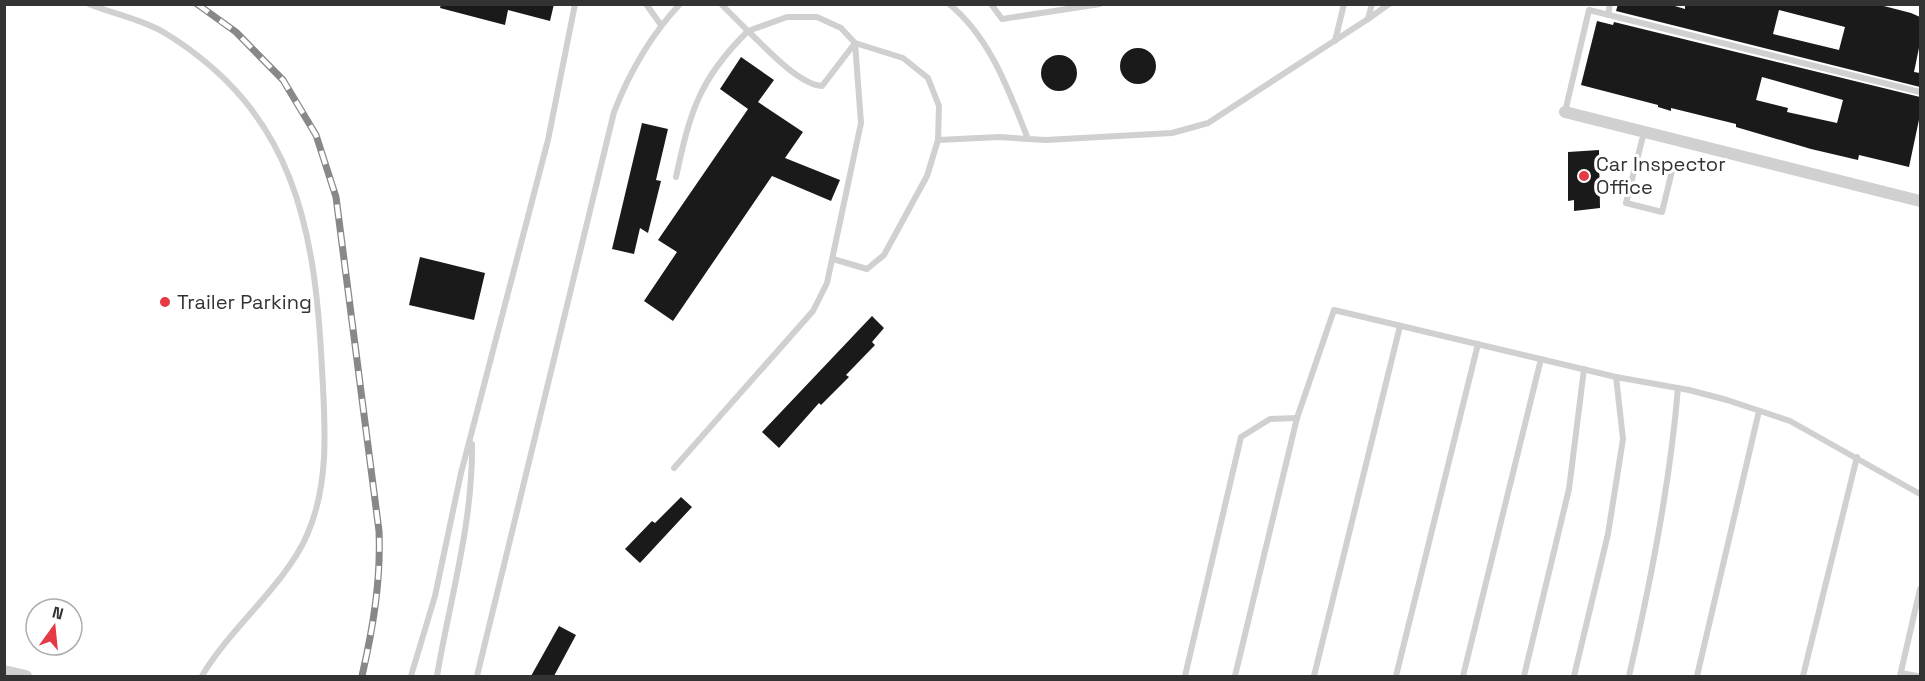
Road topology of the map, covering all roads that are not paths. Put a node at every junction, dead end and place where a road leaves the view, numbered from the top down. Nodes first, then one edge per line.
1 (89, 4) edge
2 (575, 4) edge
3 (646, 4) edge
4 (681, 4) edge
5 (721, 4) edge
6 (949, 4) edge
7 (992, 4) edge
8 (1100, 4) edge
9 (1344, 4) edge
10 (1372, 4) edge
11 (1389, 4) edge
12 (1610, 4) edge
13 (1608, 15) junction
14 (1368, 19) junction
15 (661, 25) junction
16 (748, 31) junction
17 (1335, 41) junction
18 (855, 43) junction
19 (1920, 92) edge
20 (1565, 112) joint
21 (1644, 132) junction
22 (1028, 139) junction
23 (938, 140) junction
24 (1637, 162) junction
25 (676, 177) dead end
26 (1920, 201) edge
27 (833, 259) junction
28 (1400, 326) junction
29 (1478, 344) junction
30 (1541, 359) junction
31 (1584, 369) junction
32 (1616, 377) junction
33 (1678, 388) junction
34 (1759, 411) junction
35 (1297, 418) junction
36 (471, 434) junction
37 (1857, 457) junction
38 (674, 468) dead end
39 (1920, 494) edge
40 (1920, 589) edge
41 (4, 671) edge
42 (1901, 675) edge
43 (26, 676) edge
44 (202, 676) edge
45 (411, 676) edge
46 (437, 676) edge
47 (477, 676) edge
48 (1185, 676) edge
49 (1235, 676) edge
50 (1314, 676) edge
51 (1396, 676) edge
52 (1463, 676) edge
53 (1524, 676) edge
54 (1574, 676) edge
55 (1629, 676) edge
56 (1696, 676) edge
57 (1803, 676) edge
58 (1917, 676) edge

1 - 44 lane
2 - 36 lane
3 - 15 lane
4 - 15 lane
5 - 16 lane
6 - 22 lane
7 - 8 lane
9 - 17 lane
10 - 14 lane
11 - 14 lane
12 - 13 lane
13 - 19 lane
13 - 20 lane
14 - 17 lane
15 - 47 lane
16 - 18 lane
16 - 18 lane
16 - 25 lane
17 - 22 lane
18 - 23 lane
18 - 27 lane
20 - 21 street
21 - 24 lane
21 - 26 street
22 - 23 lane
23 - 27 lane
24 - 24 lane
27 - 38 lane
28 - 29 lane
28 - 35 lane
28 - 50 lane
29 - 30 lane
29 - 51 lane
30 - 31 lane
30 - 52 lane
31 - 32 lane
31 - 53 lane
32 - 33 lane
32 - 54 lane
33 - 34 lane
33 - 55 lane
34 - 37 lane
34 - 56 lane
35 - 48 lane
35 - 49 lane
36 - 45 lane
36 - 46 lane
37 - 39 lane
37 - 57 lane
40 - 42 lane
41 - 43 street
42 - 58 lane

